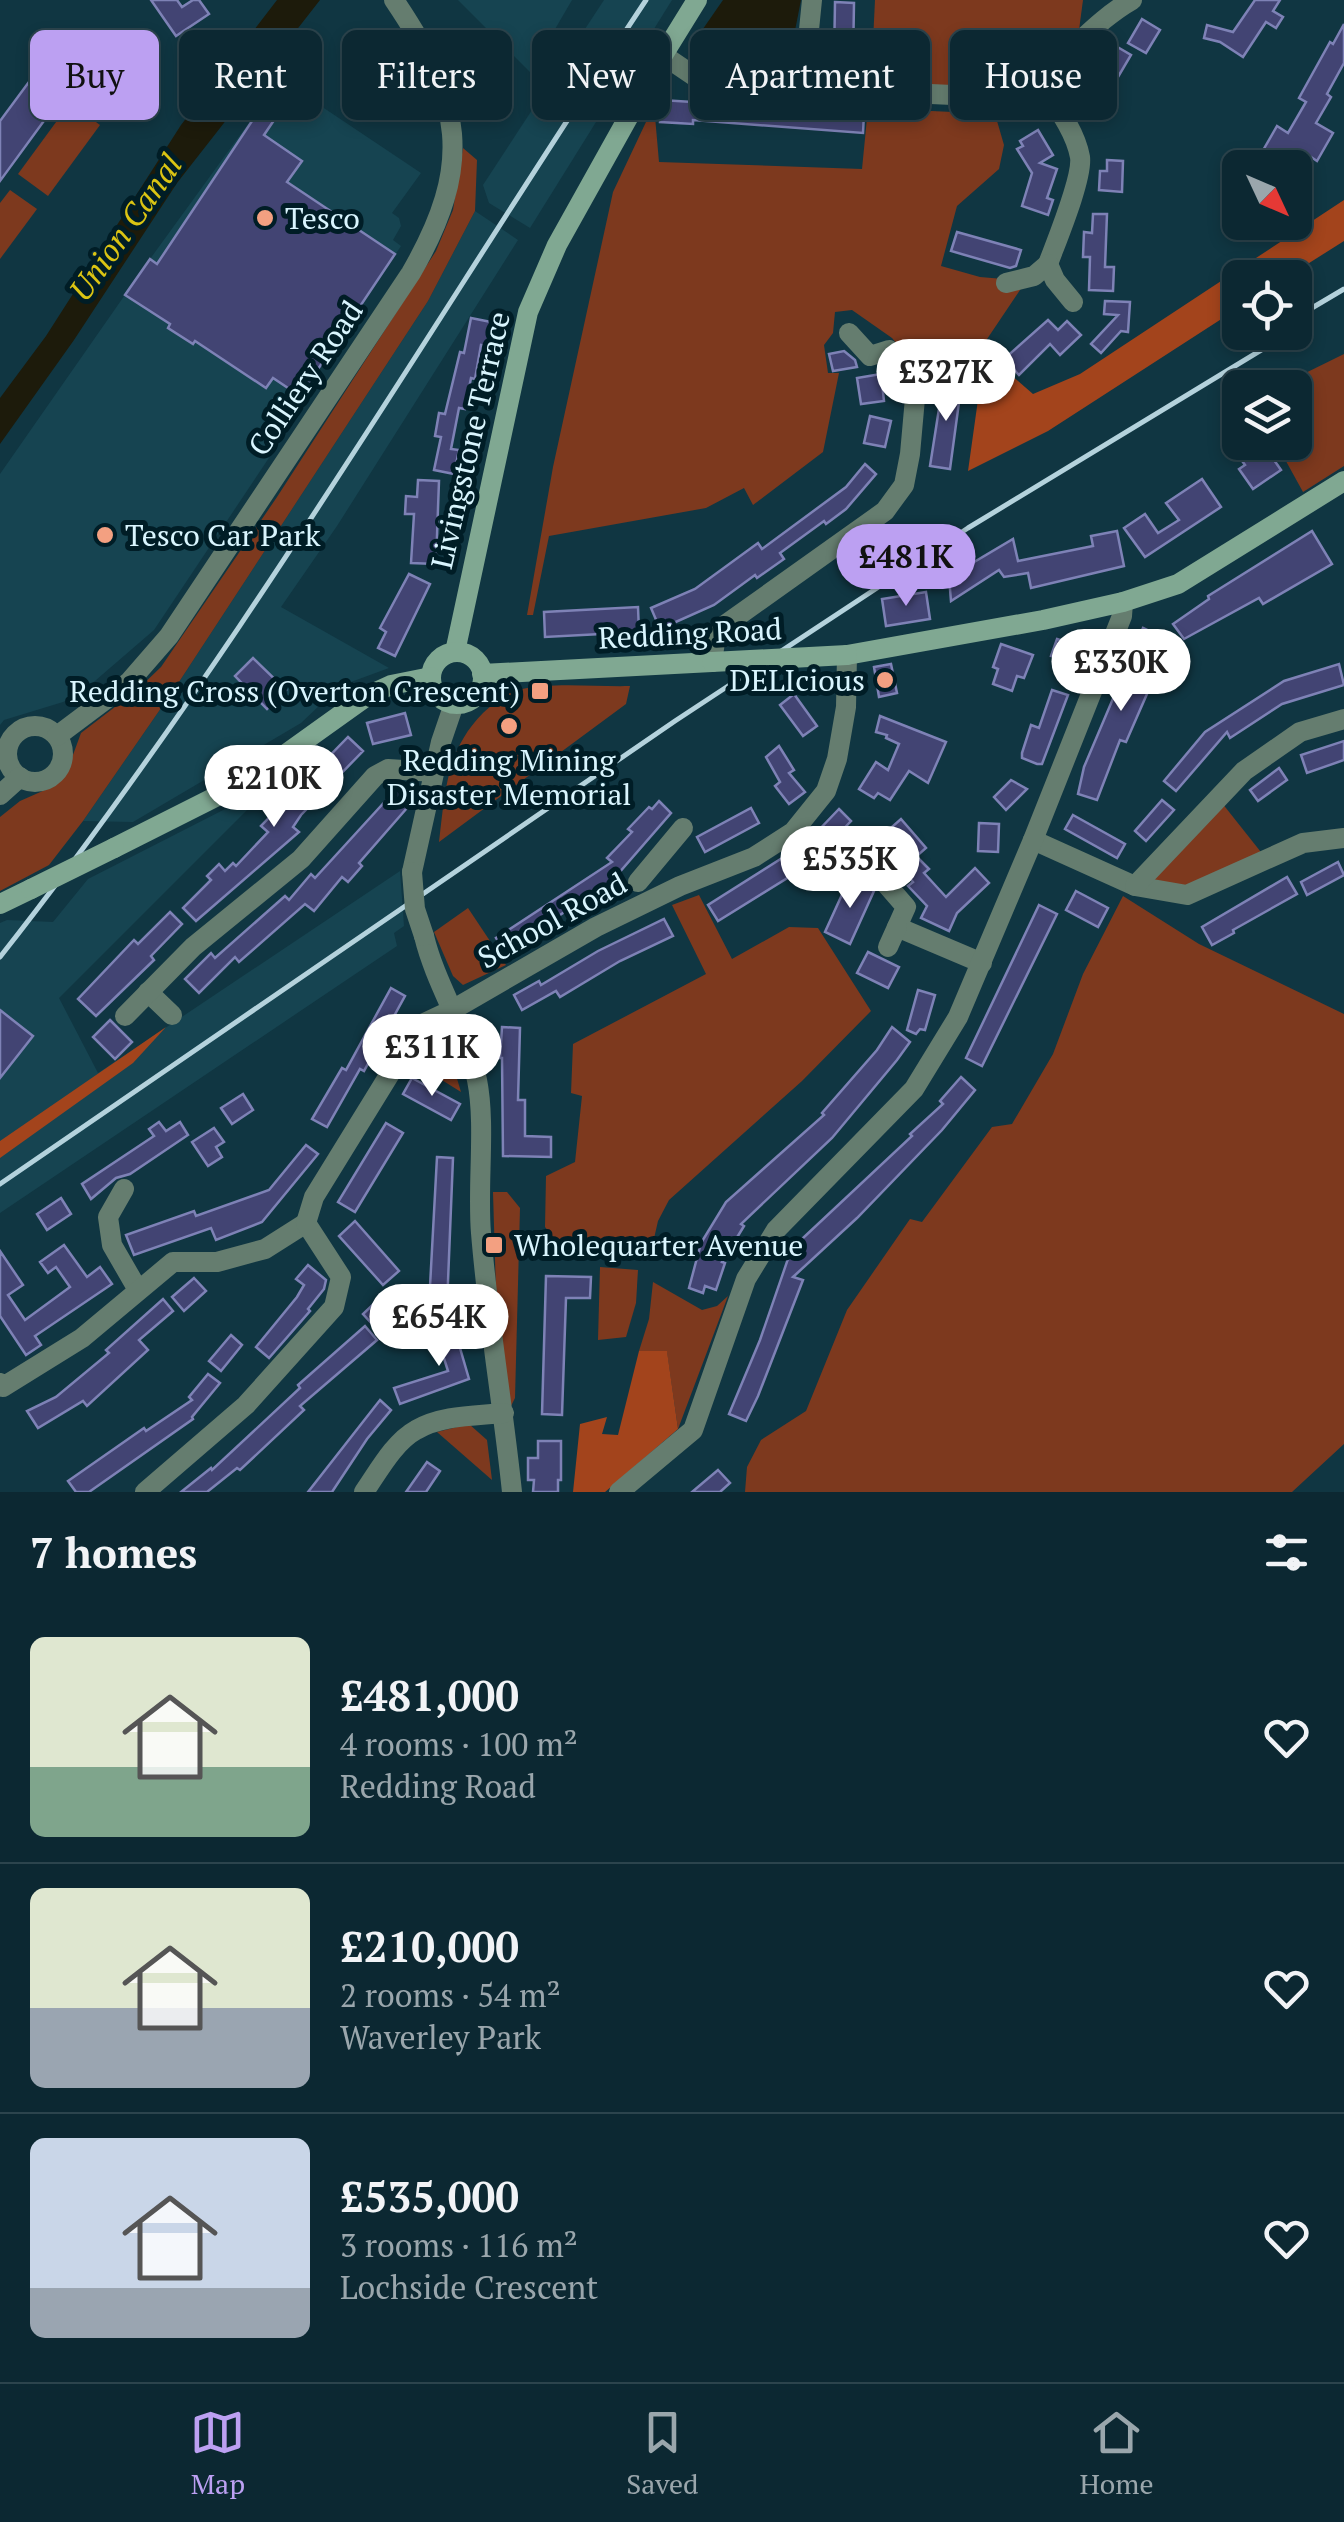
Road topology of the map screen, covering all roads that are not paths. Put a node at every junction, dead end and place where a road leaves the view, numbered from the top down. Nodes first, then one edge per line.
1 (394, 0) edge
2 (697, 0) edge
3 (812, 0) edge
4 (1132, 0) edge
5 (809, 30) edge
6 (1092, 30) edge
7 (670, 42) edge
8 (626, 120) edge
9 (1062, 120) edge
10 (1048, 264) junction
11 (1006, 283) dead end
12 (1073, 302) dead end
13 (850, 333) dead end
14 (1344, 481) edge
15 (1124, 602) junction
16 (455, 652) junction
17 (847, 655) junction
18 (712, 662) junction
19 (482, 674) junction
20 (431, 676) junction
21 (454, 704) junction
22 (1344, 719) edge
23 (58, 736) junction
24 (434, 772) junction
25 (20, 777) junction
26 (0, 795) edge
27 (683, 828) dead end
28 (1344, 838) edge
29 (1033, 840) junction
30 (663, 851) junction
31 (873, 869) dead end
32 (638, 882) dead end
33 (680, 886) junction
34 (1135, 886) junction
35 (0, 904) edge
36 (898, 927) junction
37 (888, 947) dead end
38 (982, 963) junction
39 (148, 992) junction
40 (454, 1009) junction
41 (125, 1016) dead end
42 (172, 1016) dead end
43 (124, 1189) dead end
44 (306, 1224) junction
45 (138, 1290) junction
46 (0, 1383) edge
47 (504, 1413) junction
48 (144, 1492) edge
49 (364, 1492) edge
50 (512, 1492) edge
51 (619, 1492) edge

1 - 23 street, Colliery Road
2 - 7 main road, Livingstone Terrace
3 - 5 street
4 - 6 street
8 - 16 main road, Livingstone Terrace
9 - 10 street
10 - 11 street
10 - 12 street
13 - 18 street
14 - 15 main road, Redding Road
15 - 17 main road, Redding Road
15 - 29 street
16 - 19 main road
16 - 20 main road
17 - 18 main road, Redding Road, bridge
17 - 33 street, School Road
18 - 19 main road, Redding Road
19 - 21 main road
20 - 21 main road
20 - 35 main road, bridge
21 - 24 street
22 - 34 street
23 - 25 street
23 - 25 street
24 - 39 street
24 - 40 street, bridge
25 - 26 street
27 - 30 street, School Road
28 - 34 street
29 - 34 street
29 - 38 street
30 - 32 street, School Road
30 - 33 street
31 - 36 street
33 - 40 street, School Road
36 - 37 street
36 - 38 street
38 - 51 street
39 - 41 street
39 - 42 street
40 - 44 street
40 - 47 street
43 - 45 street
44 - 45 street
44 - 48 street
45 - 46 street
47 - 49 street
47 - 50 street

